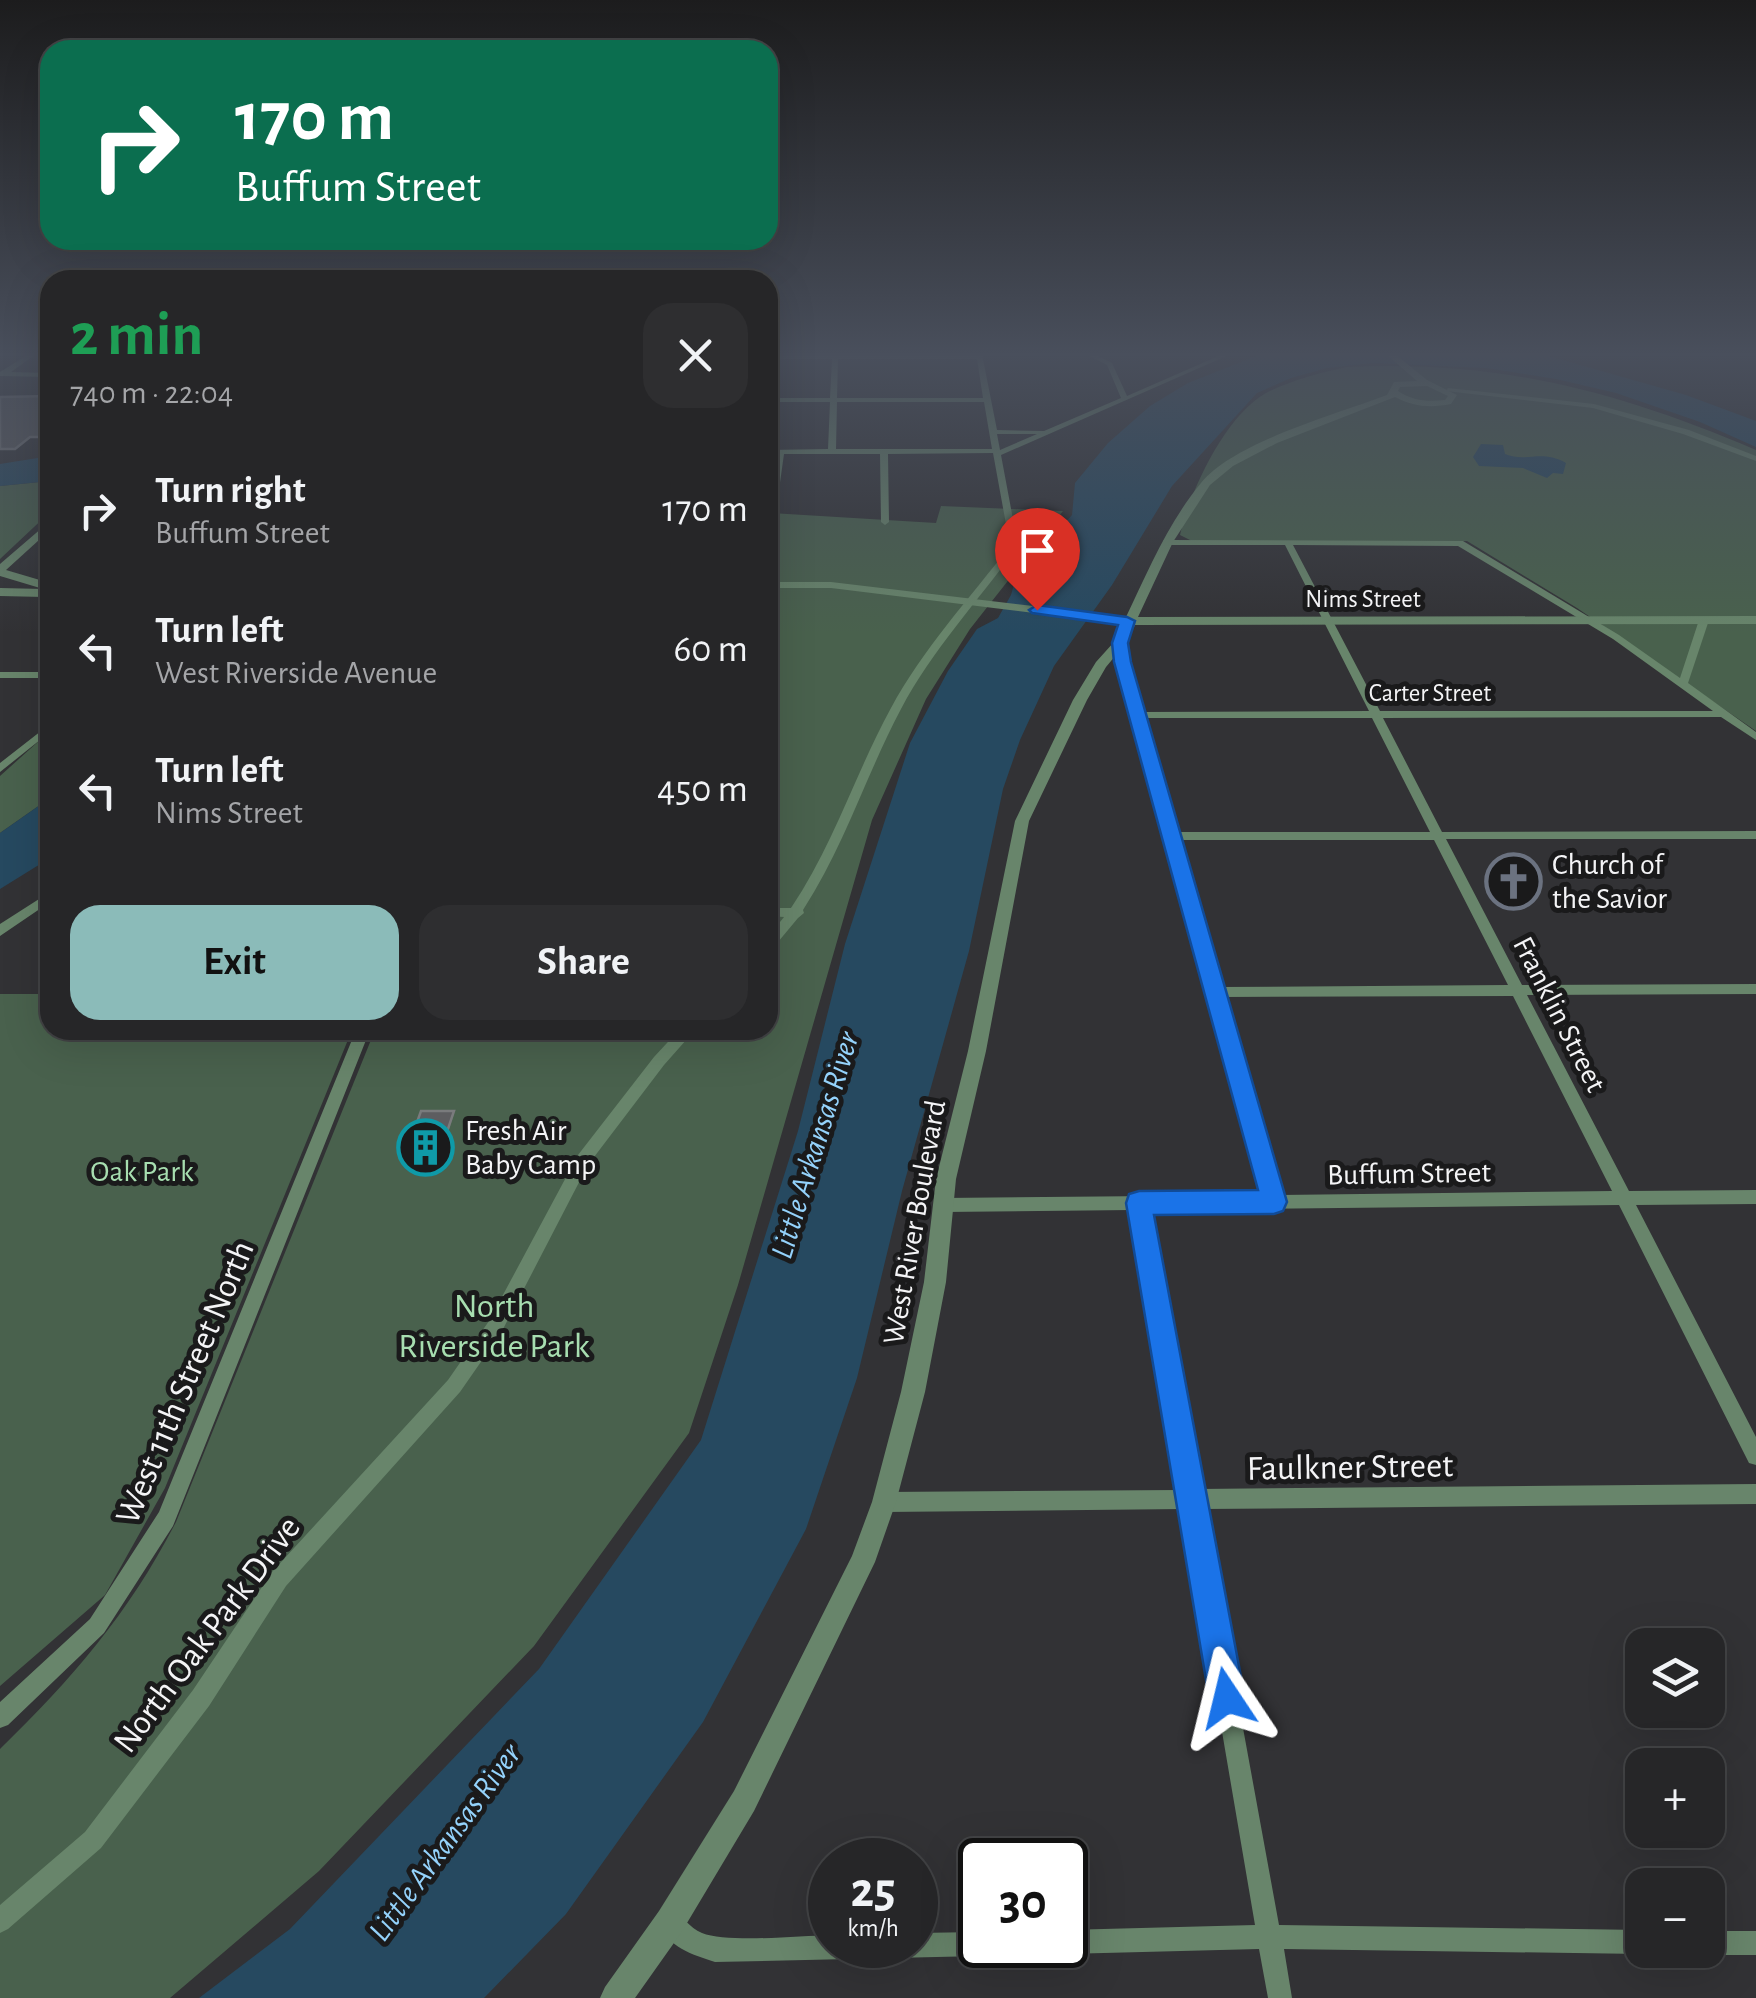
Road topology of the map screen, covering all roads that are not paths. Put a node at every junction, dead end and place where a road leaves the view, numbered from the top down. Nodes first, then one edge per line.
1 (832, 447) edge
2 (995, 447) edge
3 (1011, 447) edge
4 (1262, 447) edge
5 (1723, 447) edge
6 (780, 452) joint
7 (832, 452) junction
8 (884, 452) junction
9 (996, 453) junction
10 (1756, 459) edge
11 (778, 463) edge
12 (885, 522) dead end
13 (40, 533) edge
14 (1167, 542) junction
15 (1288, 543) junction
16 (0, 571) edge
17 (778, 585) edge
18 (40, 587) edge
19 (40, 591) edge
20 (0, 592) edge
21 (972, 602) junction
22 (1329, 620) junction
23 (1590, 620) junction
24 (1704, 620) junction
25 (1756, 620) edge
26 (1124, 632) junction
27 (0, 675) edge
28 (40, 675) edge
29 (1682, 684) junction
30 (1724, 714) junction
31 (1137, 715) junction
32 (1378, 715) junction
33 (40, 735) edge
34 (1756, 737) edge
35 (0, 769) edge
36 (1756, 835) edge
37 (1170, 836) junction
38 (1440, 837) junction
39 (40, 903) edge
40 (32, 909) junction
41 (40, 909) edge
42 (778, 912) edge
43 (798, 913) junction
44 (0, 930) edge
45 (778, 934) edge
46 (1756, 989) edge
47 (1517, 990) junction
48 (1214, 992) junction
49 (360, 1040) edge
50 (679, 1040) edge
51 (1756, 1197) edge
52 (1623, 1198) junction
53 (1274, 1202) junction
54 (1139, 1203) junction
55 (943, 1205) junction
56 (1756, 1456) edge
57 (1756, 1494) edge
58 (1192, 1501) junction
59 (884, 1502) junction
60 (0, 1716) edge
61 (0, 1921) edge
62 (670, 1922) junction
63 (1269, 1938) junction
64 (1088, 1942) edge
65 (1625, 1942) edge
66 (1725, 1943) edge
67 (1756, 1943) edge
68 (958, 1944) edge
69 (616, 1998) edge
70 (1280, 1998) edge

1 - 7 street
2 - 9 street
3 - 9 street
4 - 14 street, West River Boulevard
5 - 10 street
6 - 7 street
6 - 11 street
7 - 8 street
8 - 9 street
8 - 12 street
9 - 21 street
13 - 16 street
14 - 15 street
14 - 26 street, West River Boulevard
15 - 22 street, Franklin Street
15 - 23 street
16 - 18 street
17 - 21 street, Nims Street
19 - 20 street
21 - 26 street, Nims Street
21 - 43 street
22 - 23 street, Nims Street
22 - 26 street, Nims Street
22 - 32 street, Franklin Street
23 - 24 street, Nims Street
23 - 29 street
24 - 25 street, Nims Street
24 - 29 street
26 - 31 street
26 - 55 street, West River Boulevard
27 - 28 street
29 - 30 street
30 - 32 street, Carter Street
30 - 34 street
31 - 32 street, Carter Street
31 - 37 street
32 - 38 street, Franklin Street
33 - 35 street
36 - 38 street
37 - 38 street
37 - 48 street
38 - 47 street, Franklin Street
39 - 40 street
40 - 41 street
40 - 44 street
42 - 43 street
43 - 45 street
46 - 47 street
47 - 48 street
47 - 52 street, Franklin Street
48 - 53 street
49 - 60 street, West 11th Street North
50 - 61 street, North Oak Park Drive
51 - 52 street, Buffum Street
52 - 53 street, Buffum Street
52 - 56 street, Franklin Street
53 - 54 street, Buffum Street
54 - 55 street, Buffum Street
54 - 58 street
55 - 59 street, West River Boulevard
57 - 58 street, Faulkner Street
58 - 59 street, Faulkner Street
58 - 63 street
59 - 62 street, West River Boulevard
62 - 68 street
62 - 69 street, West River Boulevard
63 - 64 street
63 - 65 street
63 - 70 street
66 - 67 street

